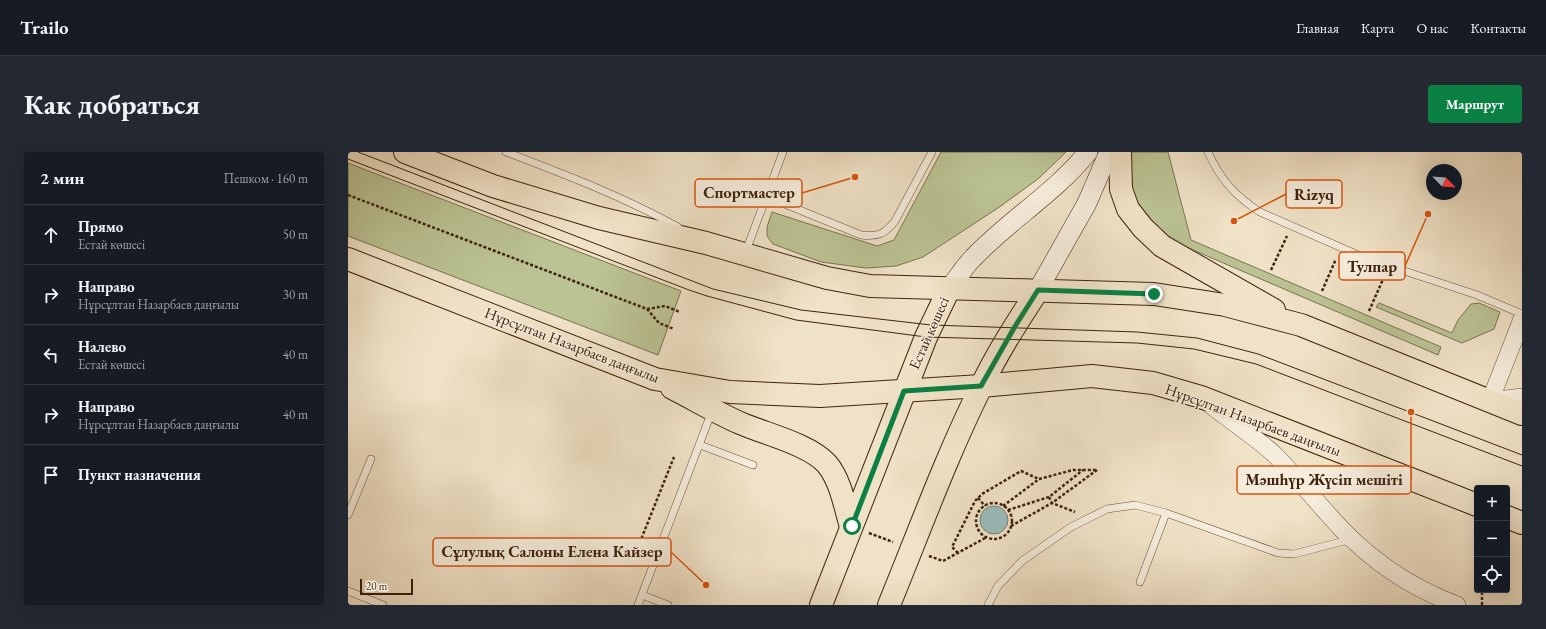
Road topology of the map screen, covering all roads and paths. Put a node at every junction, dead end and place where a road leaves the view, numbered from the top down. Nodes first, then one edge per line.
1 (405, 152) edge
2 (506, 152) edge
3 (783, 152) edge
4 (932, 152) edge
5 (1088, 152) edge
6 (1109, 152) edge
7 (1120, 152) edge
8 (1208, 152) edge
9 (348, 196) edge
10 (765, 196) junction
11 (1291, 226) junction
12 (706, 243) junction
13 (1341, 248) junction
14 (744, 255) junction
15 (348, 259) edge
16 (1389, 266) junction
17 (1271, 270) dead end
18 (949, 289) junction
19 (1038, 290) junction
20 (1322, 291) dead end
21 (647, 309) junction
22 (1369, 311) dead end
23 (680, 312) dead end
24 (1522, 314) edge
25 (1522, 319) edge
26 (1301, 325) junction
27 (674, 329) dead end
28 (1518, 346) edge
29 (655, 379) junction
30 (981, 386) junction
31 (904, 391) junction
32 (1201, 397) junction
33 (1522, 397) edge
34 (1490, 401) junction
35 (713, 409) junction
36 (1522, 414) edge
37 (700, 445) junction
38 (674, 457) dead end
39 (371, 459) dead end
40 (753, 465) dead end
41 (1083, 470) junction
42 (1039, 479) junction
43 (1049, 497) junction
44 (978, 498) junction
45 (1052, 503) junction
46 (1474, 504) edge
47 (985, 506) junction
48 (1003, 506) junction
49 (1008, 510) junction
50 (1166, 513) junction
51 (348, 516) edge
52 (1090, 517) junction
53 (1510, 518) edge
54 (1522, 523) edge
55 (1011, 526) junction
56 (859, 529) junction
57 (987, 537) junction
58 (1352, 539) junction
59 (899, 544) dead end
60 (958, 552) junction
61 (929, 556) dead end
62 (634, 557) dead end
63 (1140, 582) dead end
64 (348, 590) edge
65 (1482, 593) edge
66 (642, 595) junction
67 (383, 605) edge
68 (638, 605) edge
69 (668, 605) edge
70 (821, 605) edge
71 (890, 605) edge
72 (988, 605) edge
73 (1456, 605) edge
74 (1482, 605) edge

1 - 12 main road
2 - 12 lane
3 - 10 lane
4 - 10 lane
5 - 18 main road, Естай көшесі
6 - 19 main road
7 - 26 main road
8 - 11 lane
9 - 21 path
10 - 14 lane
11 - 13 lane
11 - 17 path
12 - 14 main road
13 - 16 lane
13 - 20 path
14 - 18 main road
15 - 29 main road, Нұрсұлтан Назарбаев даңғылы
16 - 22 path
16 - 24 lane
18 - 19 main road
18 - 31 main road, Естай көшесі
19 - 26 main road
19 - 30 main road
21 - 23 path
21 - 27 path
25 - 28 street
26 - 34 main road
28 - 34 street
29 - 31 main road, Нұрсұлтан Назарбаев даңғылы
29 - 35 main road
30 - 31 main road, Нұрсұлтан Назарбаев даңғылы
30 - 32 main road, Нұрсұлтан Назарбаев даңғылы
30 - 71 main road
31 - 56 main road, Естай көшесі
32 - 46 main road, Нұрсұлтан Назарбаев даңғылы
32 - 58 street
33 - 34 street
34 - 36 main road
35 - 37 lane
35 - 56 main road
37 - 40 lane
37 - 66 lane
38 - 62 path
39 - 51 lane
41 - 42 path
41 - 43 path
41 - 45 path
42 - 44 path
42 - 48 path
43 - 45 path
43 - 49 path
44 - 47 path
44 - 60 path
45 - 52 path
45 - 55 path
47 - 48 path
47 - 57 path
48 - 49 path
49 - 55 path
50 - 52 lane
50 - 58 lane
50 - 63 lane
52 - 72 lane
53 - 54 main road
55 - 57 path
56 - 59 path
56 - 70 main road, Естай көшесі
57 - 60 path
58 - 73 street
60 - 61 path
64 - 67 lane
65 - 74 path
66 - 68 lane
66 - 69 lane

